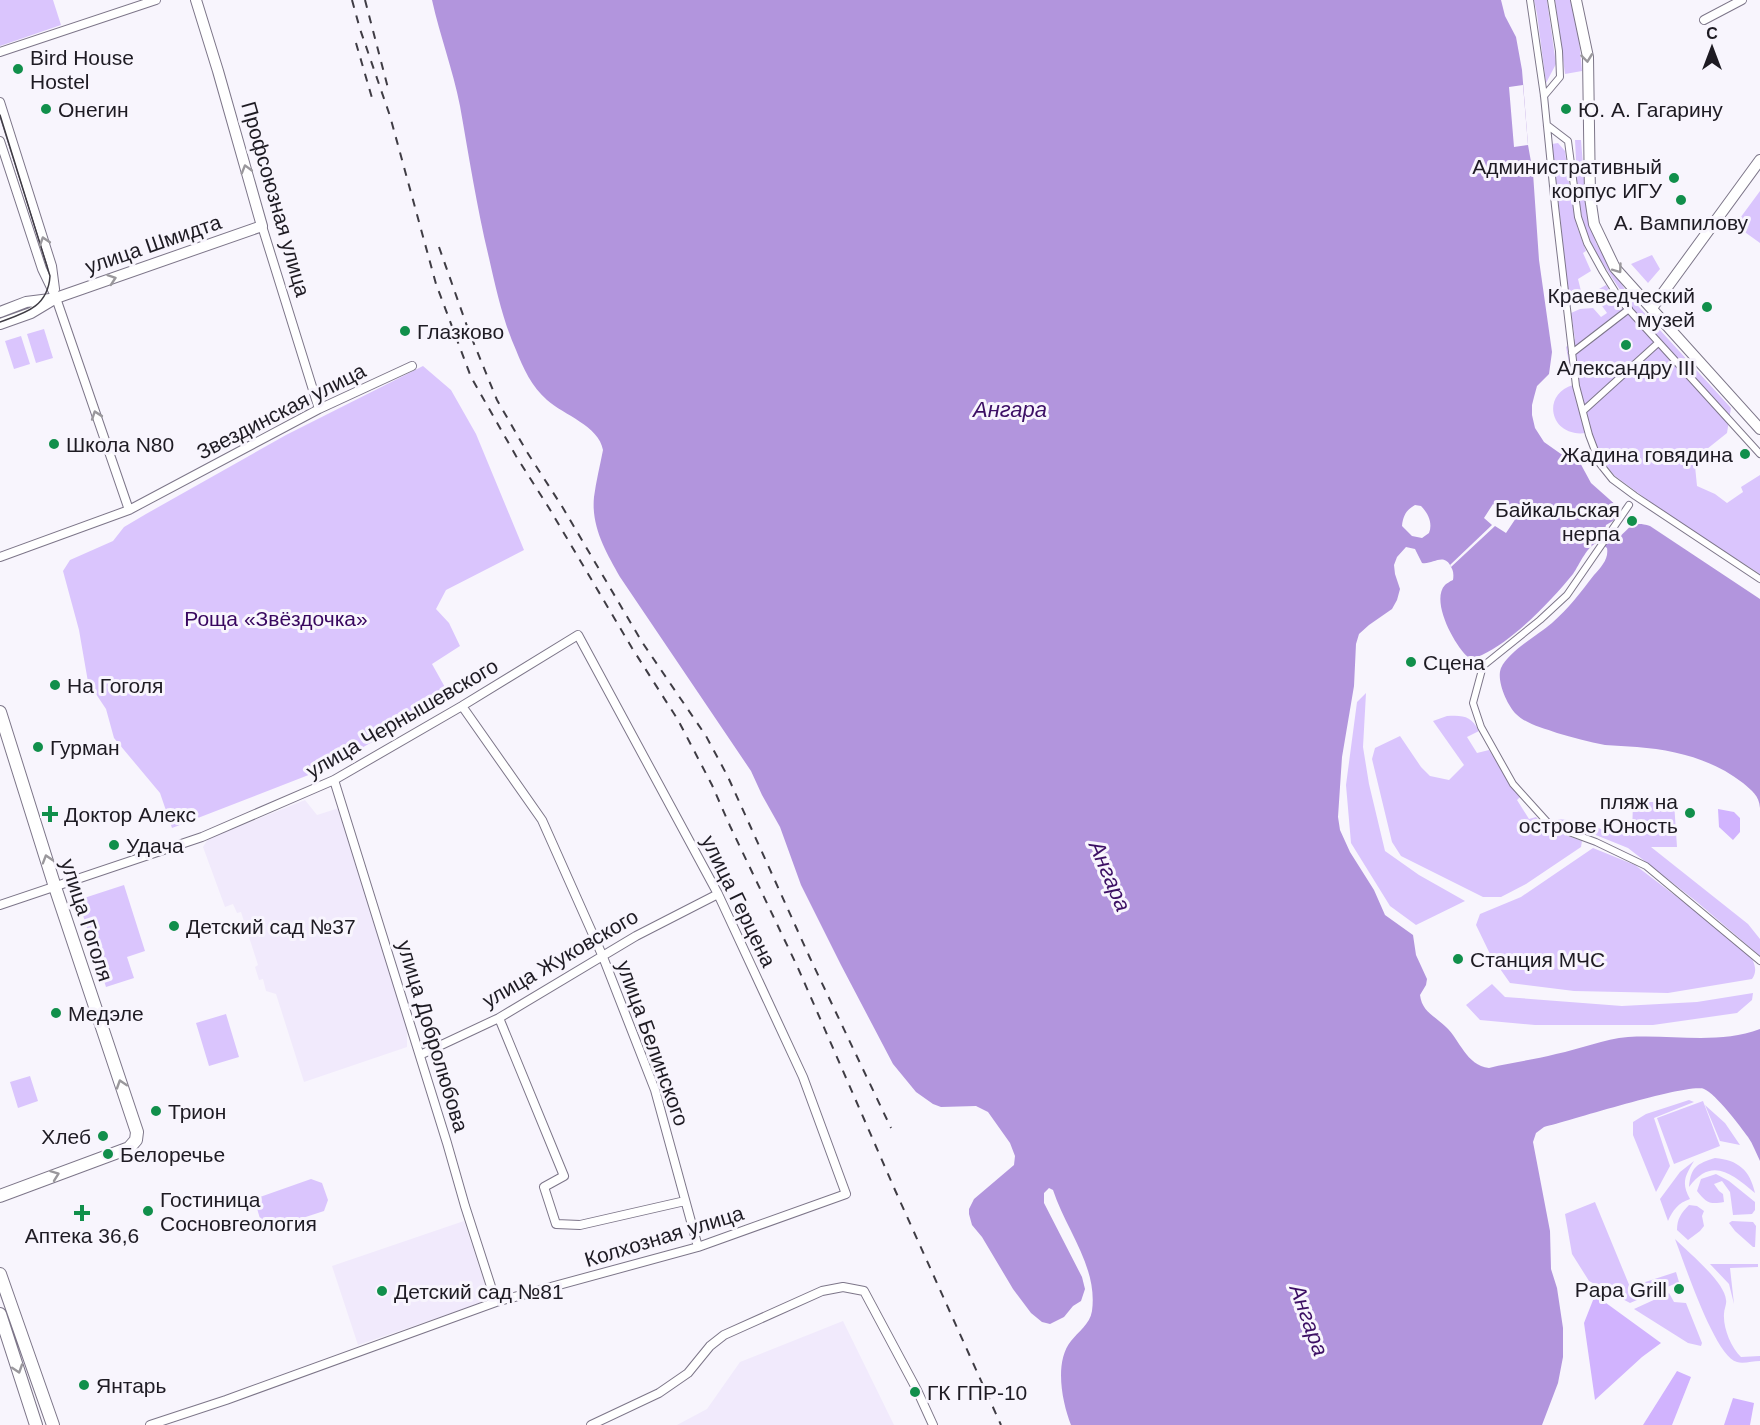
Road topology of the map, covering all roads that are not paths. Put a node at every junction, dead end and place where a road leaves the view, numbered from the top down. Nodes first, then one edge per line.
1 (156, 0) edge
2 (196, 0) edge
3 (1530, 0) edge
4 (1551, 0) edge
5 (1576, 0) edge
6 (1742, 0) edge
7 (1704, 20) dead end
8 (0, 52) edge
9 (1544, 96) junction
10 (0, 102) edge
11 (1546, 125) junction
12 (0, 141) edge
13 (1760, 160) edge
14 (262, 226) junction
15 (56, 298) junction
16 (1652, 308) junction
17 (1629, 309) junction
18 (0, 312) edge
19 (0, 324) edge
20 (1658, 343) junction
21 (1572, 353) junction
22 (412, 366) dead end
23 (319, 409) junction
24 (1583, 411) junction
25 (1760, 429) edge
26 (1760, 454) edge
27 (1629, 505) dead end
28 (129, 510) junction
29 (0, 557) edge
30 (1760, 579) edge
31 (578, 634) joint
32 (462, 706) junction
33 (0, 712) edge
34 (334, 780) junction
35 (55, 887) junction
36 (718, 894) junction
37 (0, 905) edge
38 (603, 957) junction
39 (1760, 961) edge
40 (499, 1018) junction
41 (420, 1055) junction
42 (846, 1194) joint
43 (0, 1196) edge
44 (685, 1201) junction
45 (698, 1247) junction
46 (0, 1274) edge
47 (496, 1302) junction
48 (0, 1314) edge
49 (36, 1425) edge
50 (54, 1425) edge
51 (150, 1425) edge
52 (591, 1425) edge
53 (933, 1425) edge

1 - 8 street
14 -> 2 street, Профсоюзная улица
3 - 9 street
4 - 9 street
5 -> 16 street
6 - 7 street
9 - 11 street
15 -> 10 street
11 - 17 street
11 - 21 street
12 - 15 street
13 - 16 street
15 -> 14 street, улица Шмидта
14 - 23 street, Профсоюзная улица
15 - 18 street, улица Шмидта
15 - 19 street, улица Шмидта
28 -> 15 street
16 - 25 street
17 - 20 street
17 - 21 street
20 - 24 street
20 - 26 street
21 - 24 street
22 - 23 street, Звездинская улица
23 - 28 street, Звездинская улица
24 - 30 street
27 - 39 street
28 - 29 street, Звездинская улица
31 - 32 street, улица Чернышевского
31 - 36 street, улица Герцена
32 - 34 street, улица Чернышевского
32 - 38 street, улица Белинского
35 -> 33 main road, улица Гоголя
34 - 35 street, улица Чернышевского
34 - 41 street, улица Добролюбова
35 - 37 street, улица Чернышевского
43 -> 35 main road, улица Гоголя
36 - 38 street, улица Жуковского
36 - 42 street, улица Герцена
38 - 40 street, улица Жуковского
38 - 44 street, улица Белинского
40 - 41 street, улица Жуковского
40 - 44 street
41 - 47 street, улица Добролюбова
42 - 45 street, Колхозная улица
44 - 45 street, улица Белинского
45 - 47 street, Колхозная улица
46 - 50 main road
47 - 51 street, Колхозная улица
48 -> 49 main road
52 - 53 street

